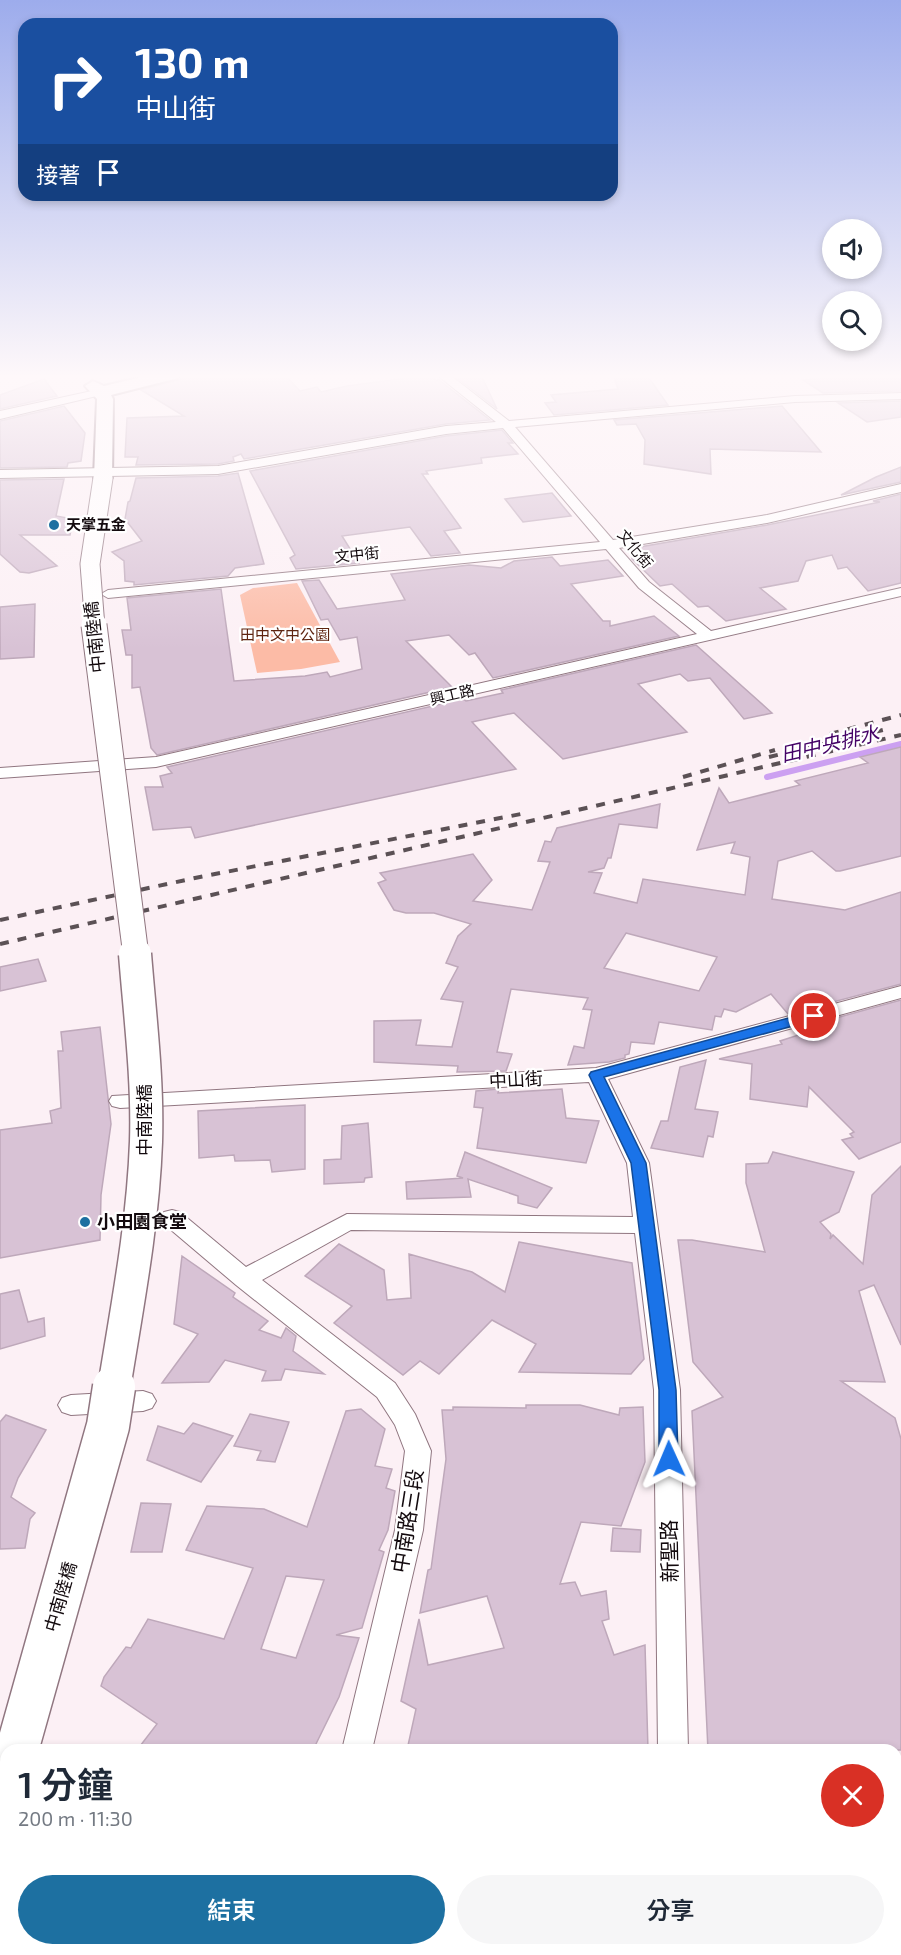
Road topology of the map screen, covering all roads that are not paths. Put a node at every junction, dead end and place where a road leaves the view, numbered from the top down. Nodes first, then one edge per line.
1 (103, 466) edge
2 (239, 466) edge
3 (542, 466) edge
4 (0, 474) edge
5 (103, 475) junction
6 (901, 488) edge
7 (610, 545) junction
8 (901, 592) edge
9 (108, 594) dead end
10 (708, 636) junction
11 (0, 773) edge
12 (901, 992) edge
13 (596, 1075) junction
14 (120, 1101) dead end
15 (172, 1218) dead end
16 (648, 1225) junction
17 (244, 1279) junction
18 (143, 1401) dead end
19 (71, 1405) dead end
20 (19, 1744) edge
21 (358, 1744) edge
22 (673, 1744) edge

1 - 5 main road
2 - 5 street
3 - 7 street, 文化街
4 - 5 street
5 - 20 main road, 中南陸橋, bridge
6 - 7 street, 文中街
7 - 9 street, 文中街
7 - 10 street, 文化街
8 - 10 street, 興工路
10 - 11 street, 興工路
12 - 13 street, 中山街
13 - 14 street, 中山街
13 - 16 street, 新聖路
15 - 17 street, 中南路三段
16 - 17 street
16 - 22 street, 新聖路
17 - 21 street, 中南路三段
18 - 19 street

